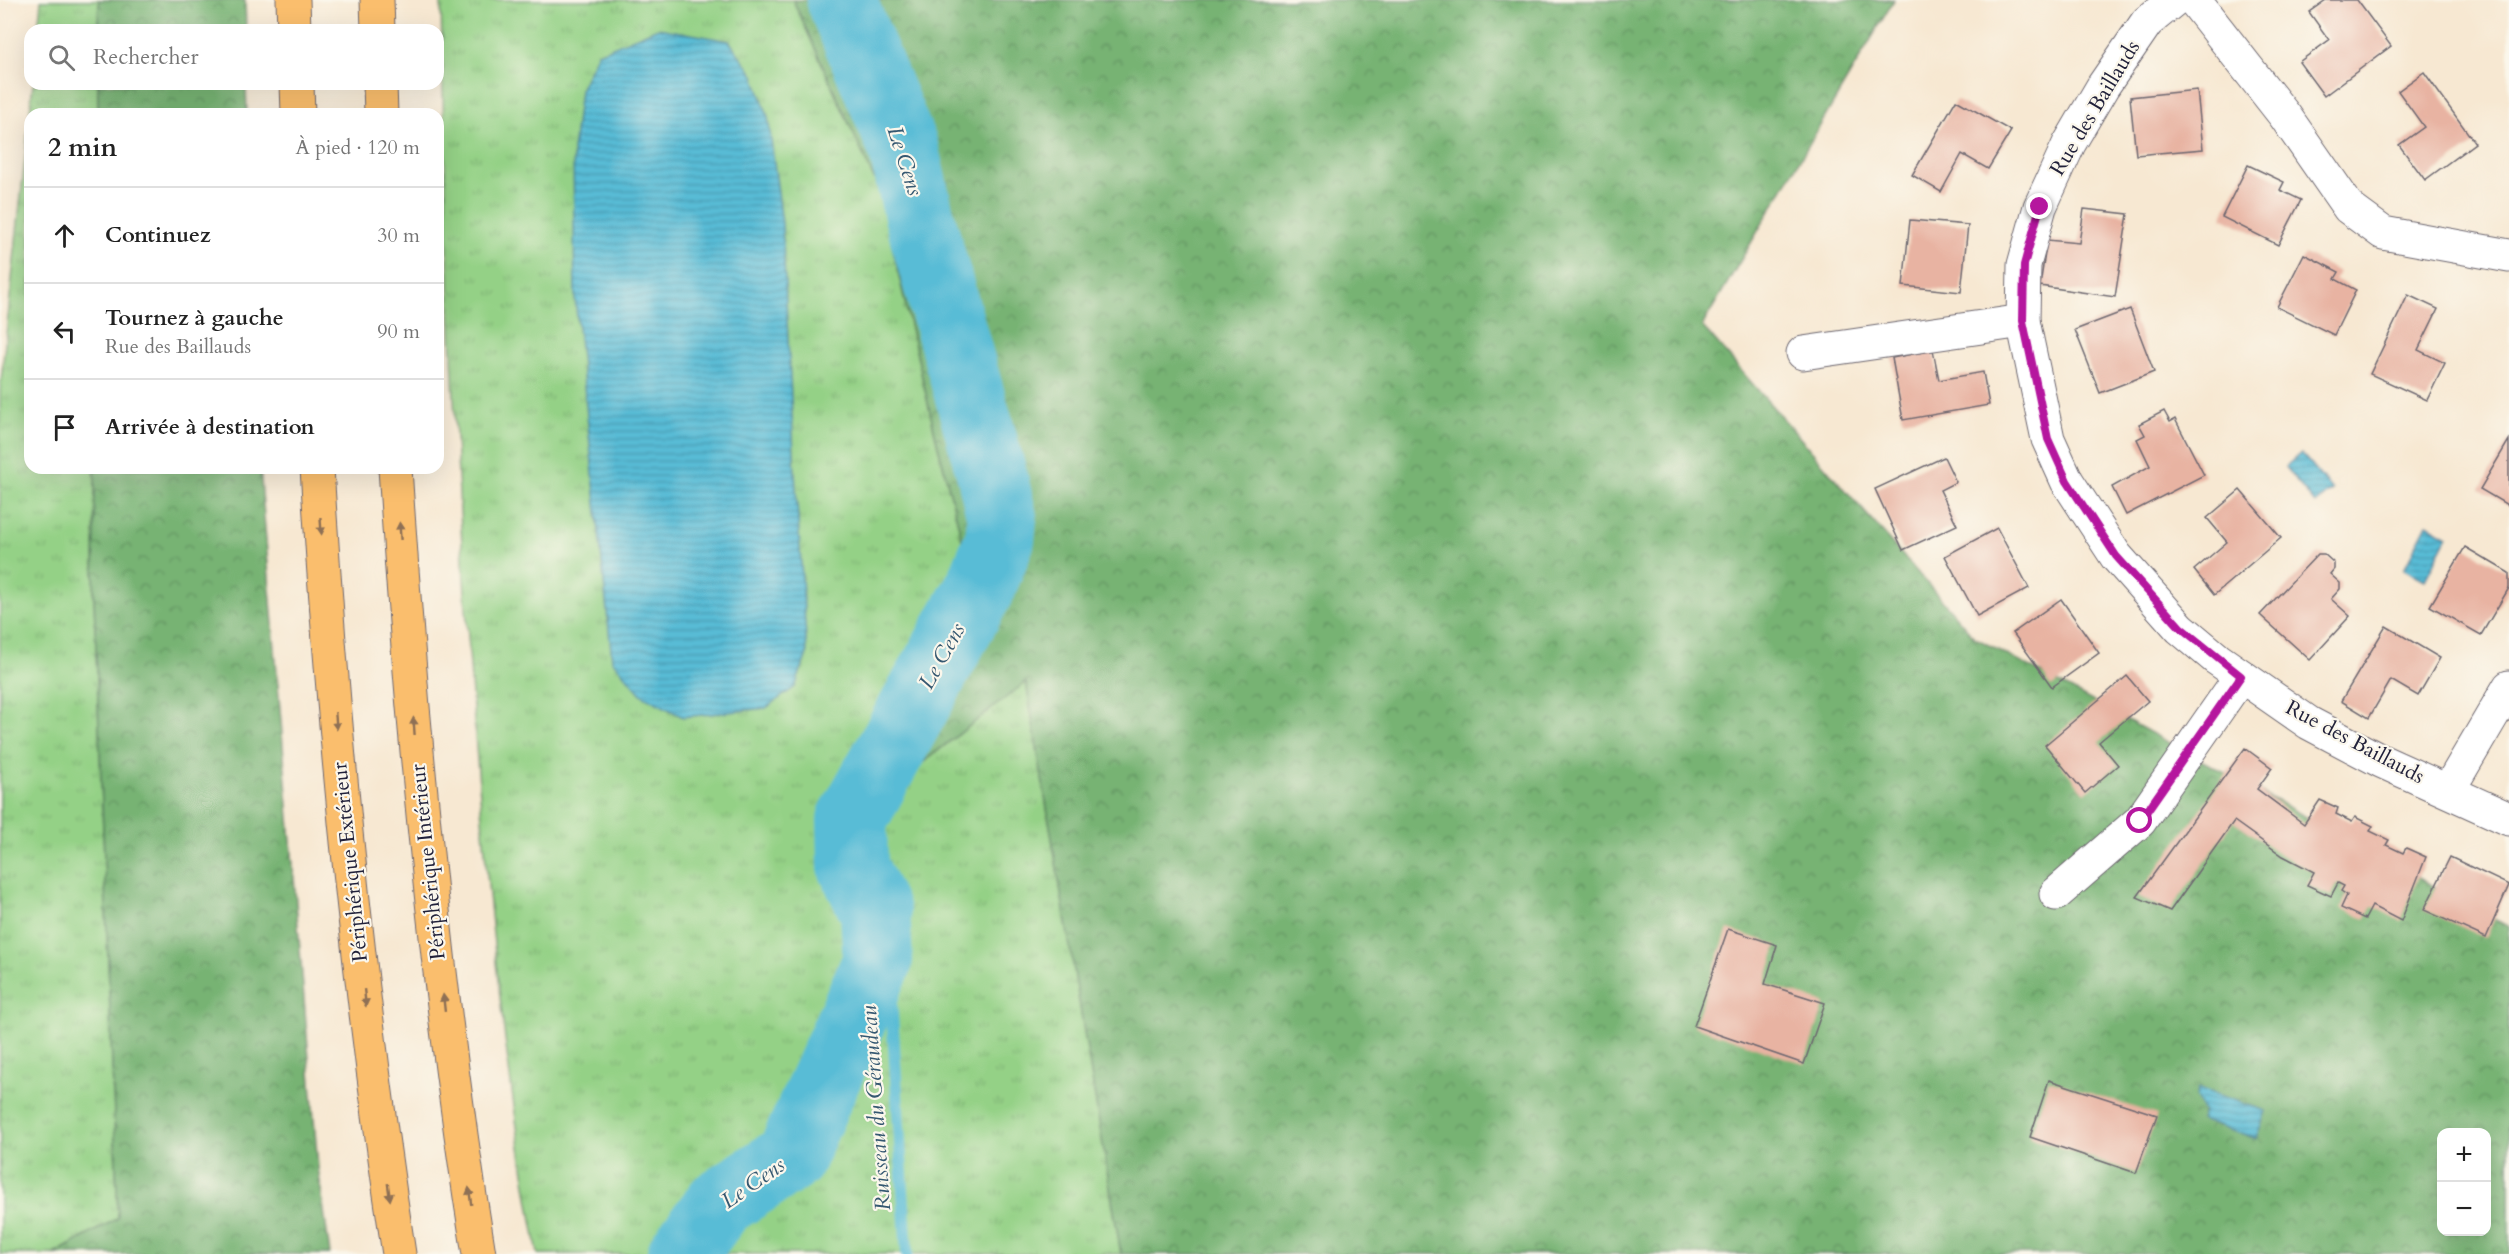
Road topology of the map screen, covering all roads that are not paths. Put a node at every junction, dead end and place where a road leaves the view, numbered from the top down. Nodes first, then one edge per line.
1 (293, 0) edge
2 (377, 0) edge
3 (2174, 0) edge
4 (2194, 0) edge
5 (294, 24) edge
6 (378, 24) edge
7 (297, 90) edge
8 (380, 90) edge
9 (298, 108) edge
10 (381, 108) edge
11 (2509, 256) edge
12 (2023, 321) junction
13 (1803, 353) dead end
14 (317, 474) edge
15 (395, 474) edge
16 (2241, 676) junction
17 (2509, 687) edge
18 (2449, 789) junction
19 (2509, 819) edge
20 (2056, 894) dead end
21 (399, 1254) edge
22 (479, 1254) edge

1 - 5 highway
2 - 6 highway
3 - 12 street, Rue des Baillauds
4 - 11 street
7 - 9 highway
8 - 10 highway
12 - 13 street
12 - 16 street, Rue des Baillauds
14 -> 21 highway, Périphérique Extérieur
22 -> 15 highway, Périphérique Intérieur
16 - 18 street, Rue des Baillauds
16 - 20 street
17 - 18 street
18 - 19 street, Rue des Baillauds

